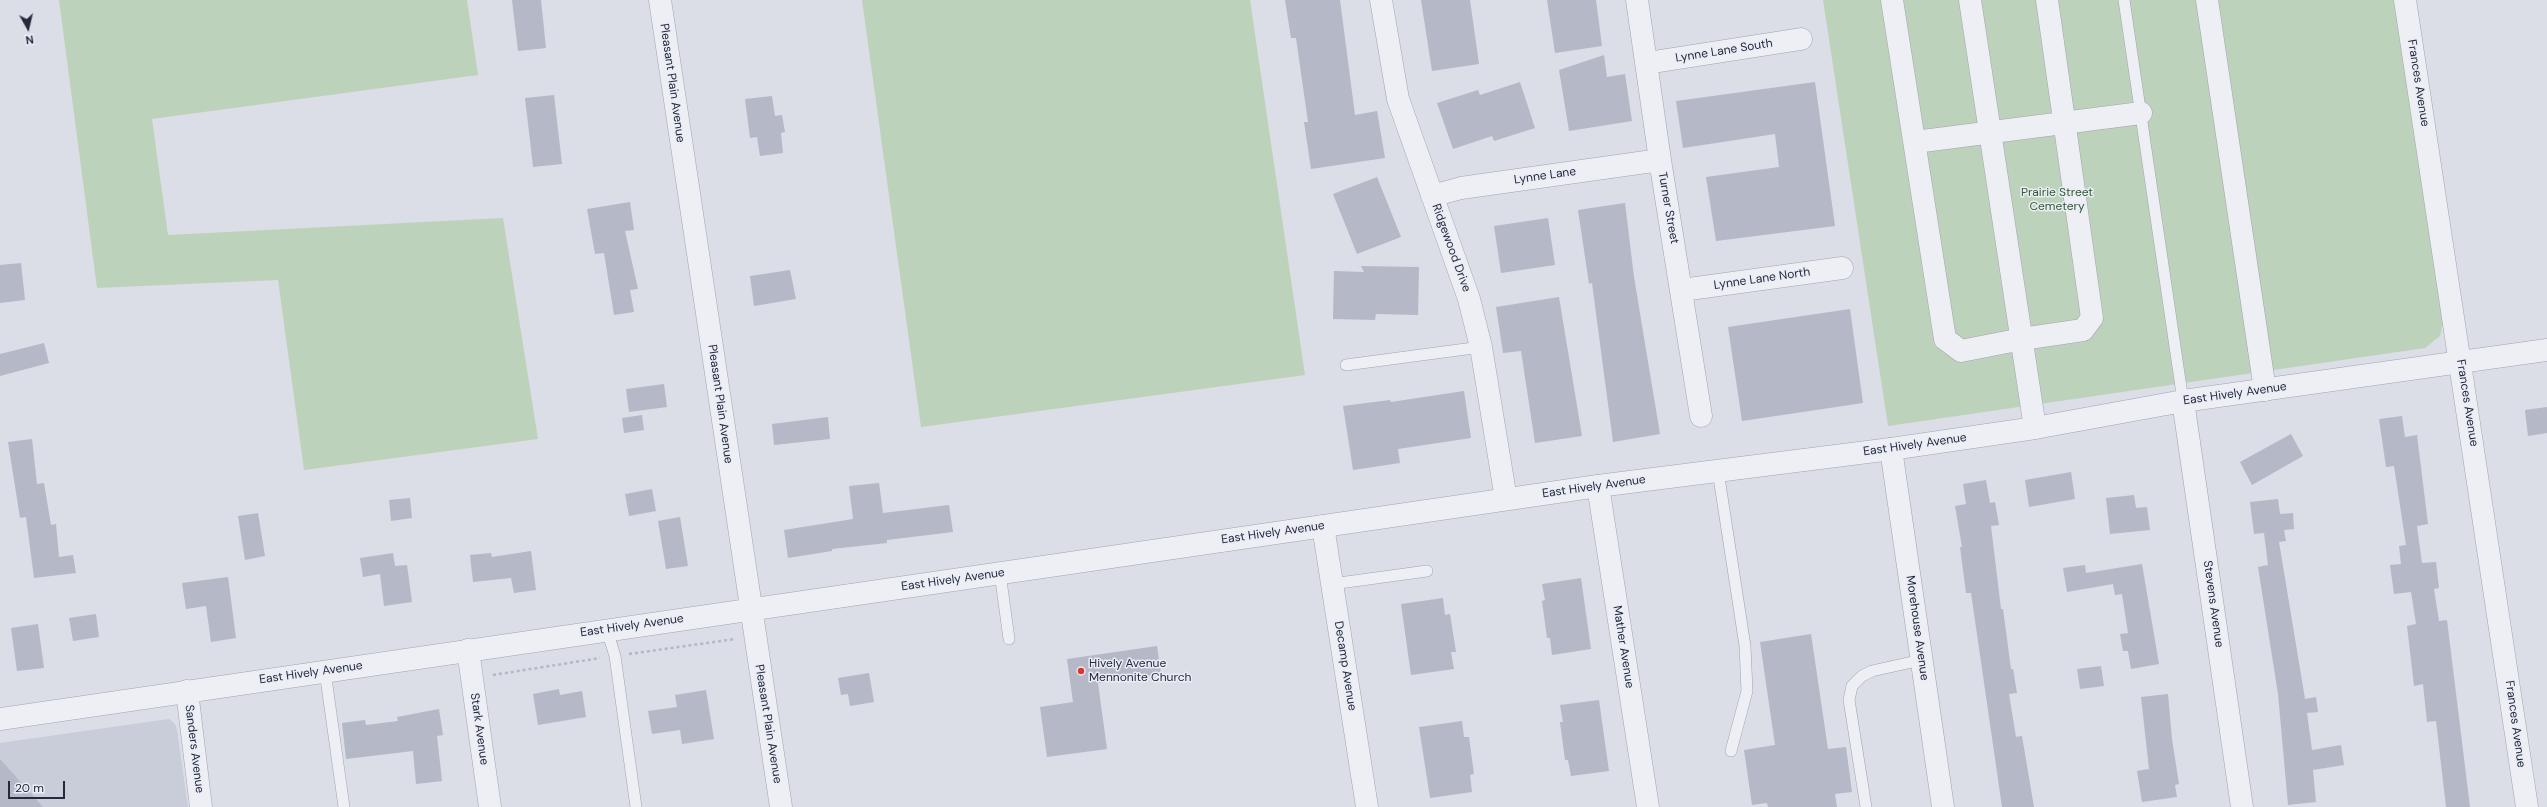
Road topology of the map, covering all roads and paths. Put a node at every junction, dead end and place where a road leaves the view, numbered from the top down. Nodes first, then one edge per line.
1 (660, 0) edge
2 (1381, 0) edge
3 (1637, 0) edge
4 (1892, 0) edge
5 (1970, 0) edge
6 (2046, 0) edge
7 (2124, 0) edge
8 (2207, 0) edge
9 (2405, 0) edge
10 (1801, 39) dead end
11 (1647, 63) junction
12 (2141, 113) junction
13 (2063, 122) junction
14 (1991, 131) junction
15 (1915, 142) junction
16 (1660, 160) junction
17 (1432, 196) junction
18 (1842, 268) dead end
19 (1682, 290) junction
20 (2022, 339) junction
21 (1481, 347) junction
22 (2547, 350) edge
23 (2461, 364) junction
24 (1346, 365) dead end
25 (2265, 390) junction
26 (2183, 401) junction
27 (1701, 416) dead end
28 (2035, 428) junction
29 (1891, 449) junction
30 (1718, 471) junction
31 (1598, 486) junction
32 (1506, 499) junction
33 (1323, 526) junction
34 (1427, 571) dead end
35 (1000, 573) junction
36 (1332, 584) junction
37 (751, 609) junction
38 (607, 630) junction
39 (1009, 639) dead end
40 (468, 650) junction
41 (1921, 660) junction
42 (325, 671) junction
43 (187, 691) junction
44 (0, 719) edge
45 (1731, 751) dead end
46 (201, 807) edge
47 (344, 807) edge
48 (490, 807) edge
49 (636, 807) edge
50 (781, 807) edge
51 (1367, 807) edge
52 (1648, 807) edge
53 (1866, 807) edge
54 (1943, 807) edge
55 (2242, 807) edge
56 (2527, 807) edge

1 - 37 street, Pleasant Plain Avenue
2 - 17 street, Ridgewood Drive
3 - 11 street, Turner Street
4 - 15 street
5 - 14 street
6 - 13 street
7 - 12 lane
8 - 25 street
9 - 23 street, Frances Avenue
10 - 11 street, Lynne Lane South
11 - 16 street, Turner Street
12 - 13 street
12 - 26 lane
13 - 14 street
13 - 20 street
14 - 15 street
14 - 20 street
15 - 20 street
16 - 17 street, Lynne Lane
16 - 19 street, Turner Street
17 - 21 street, Ridgewood Drive
18 - 19 street, Lynne Lane North
19 - 27 street, Turner Street
20 - 28 street
21 - 24 lane
21 - 32 street, Ridgewood Drive
22 - 23 street, East Hively Avenue
23 - 25 street, East Hively Avenue
23 - 56 street, Frances Avenue
25 - 26 street, East Hively Avenue
26 - 28 street, East Hively Avenue
26 - 55 street, Stevens Avenue
28 - 29 street, East Hively Avenue
29 - 30 street, East Hively Avenue
29 - 41 street, Morehouse Avenue
30 - 31 street, East Hively Avenue
30 - 45 lane
31 - 32 street, East Hively Avenue
31 - 52 street, Mather Avenue
32 - 33 street, East Hively Avenue
33 - 35 street, East Hively Avenue
33 - 36 street, Decamp Avenue
34 - 36 lane
35 - 37 street, East Hively Avenue
35 - 39 lane
36 - 51 street, Decamp Avenue
37 - 38 street, East Hively Avenue
37 - 50 street, Pleasant Plain Avenue
38 - 40 street, East Hively Avenue
38 - 49 lane
40 - 42 street, East Hively Avenue
40 - 48 street, Stark Avenue
41 - 53 lane
41 - 54 street, Morehouse Avenue
42 - 43 street, East Hively Avenue
42 - 47 lane
43 - 44 street, East Hively Avenue
43 - 46 street, Sanders Avenue

